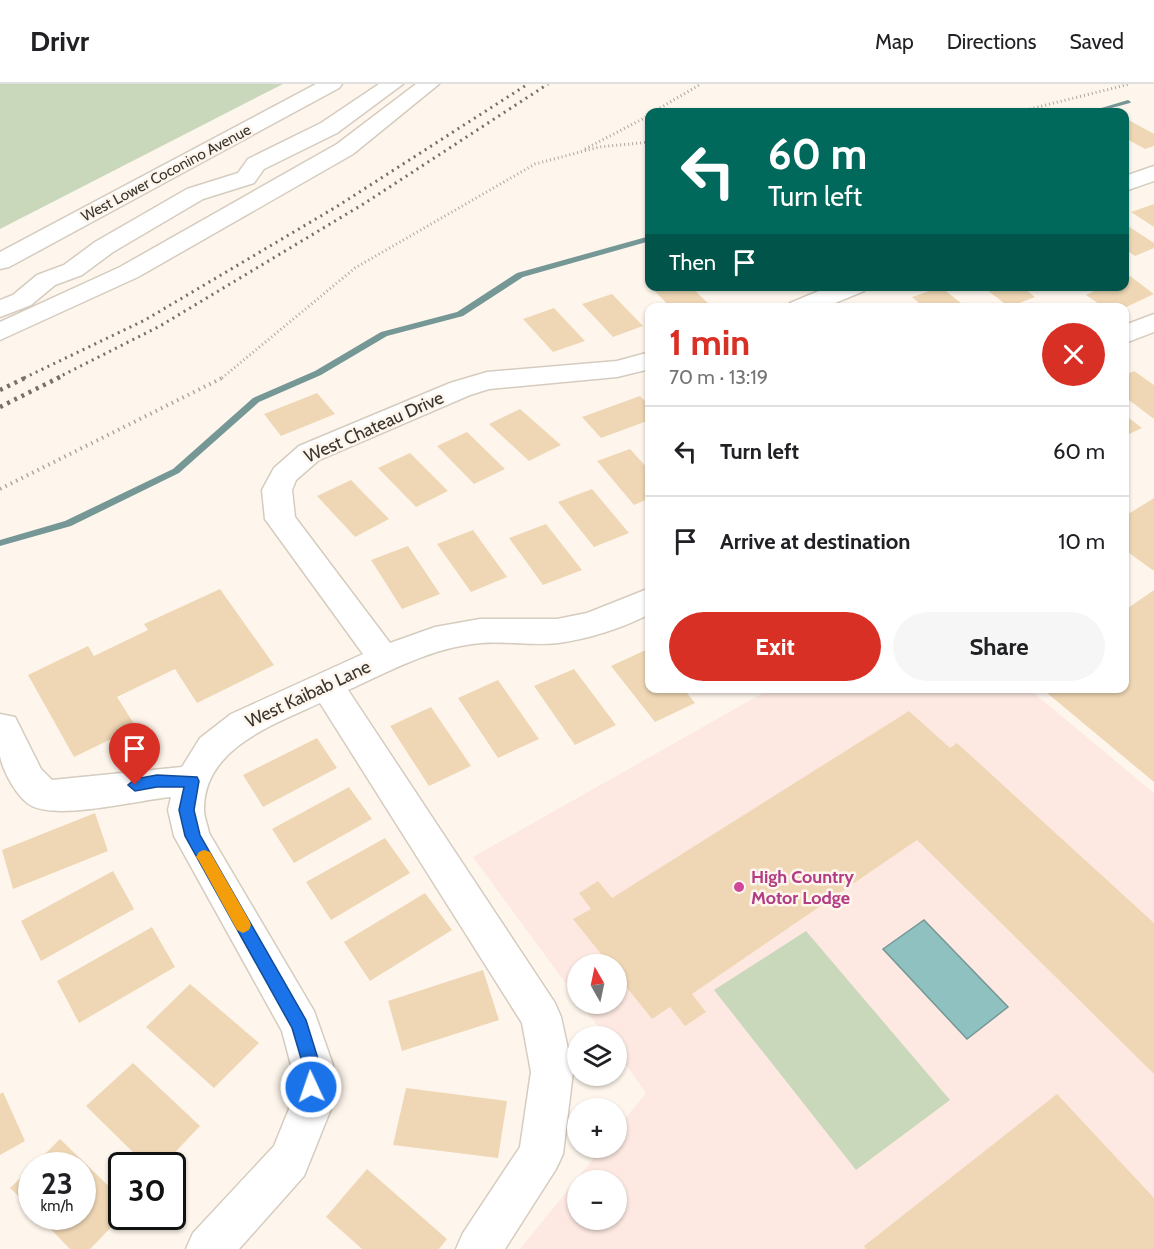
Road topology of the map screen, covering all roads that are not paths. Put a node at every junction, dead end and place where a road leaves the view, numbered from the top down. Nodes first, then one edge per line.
1 (332, 84) edge
2 (393, 84) edge
3 (429, 84) edge
4 (1154, 173) edge
5 (1129, 182) edge
6 (0, 262) edge
7 (842, 291) edge
8 (812, 303) edge
9 (0, 309) edge
10 (1154, 322) edge
11 (0, 332) edge
12 (1129, 333) edge
13 (645, 361) edge
14 (645, 602) edge
15 (384, 659) junction
16 (327, 686) junction
17 (3, 727) dead end
18 (192, 781) junction
19 (209, 1249) edge
20 (479, 1249) edge

1 - 6 street, West Lower Coconino Avenue
2 - 9 street
3 - 11 street
4 - 5 street
7 - 8 street
10 - 12 street
13 - 15 street, West Chateau Drive
14 - 15 street, West Kaibab Lane
15 - 16 street, West Kaibab Lane
16 - 18 street, West Kaibab Lane
16 - 20 street
17 - 18 street
18 - 19 street, West Kaibab Lane

